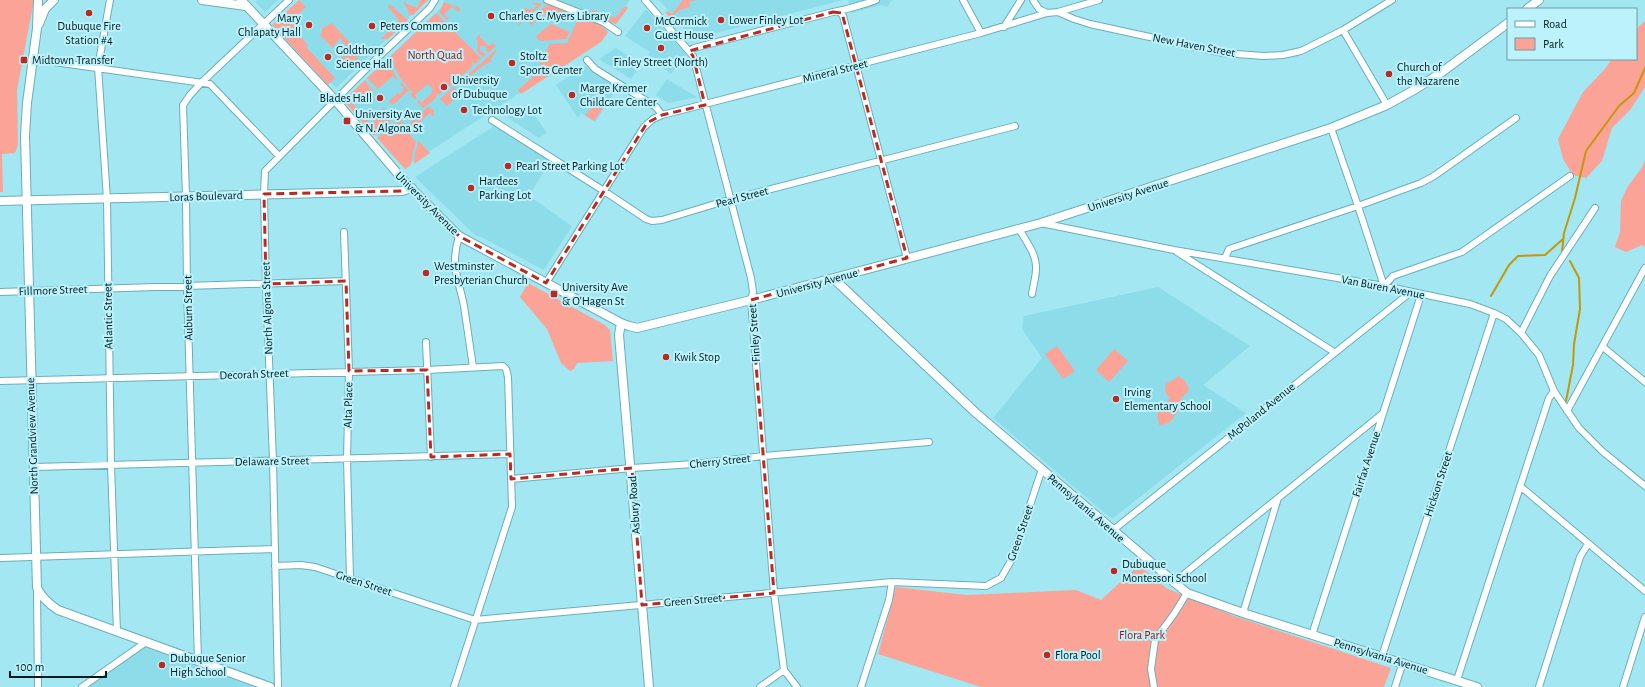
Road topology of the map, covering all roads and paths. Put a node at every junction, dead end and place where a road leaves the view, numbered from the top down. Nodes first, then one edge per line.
1 (38, 0) edge
2 (54, 0) edge
3 (110, 0) edge
4 (202, 0) edge
5 (289, 0) edge
6 (435, 0) edge
7 (547, 0) edge
8 (645, 0) edge
9 (876, 0) edge
10 (962, 0) edge
11 (1021, 0) edge
12 (1033, 0) edge
13 (1099, 0) edge
14 (1392, 0) edge
15 (1539, 0) edge
16 (244, 3) edge
17 (1528, 8) edge
18 (840, 12) junction
19 (1058, 12) junction
20 (1046, 13) junction
21 (1507, 24) edge
22 (263, 25) junction
23 (1004, 26) junction
24 (38, 28) junction
25 (1343, 30) junction
26 (618, 32) dead end
27 (981, 33) junction
28 (689, 51) junction
29 (33, 59) junction
30 (587, 60) dead end
31 (856, 66) junction
32 (98, 67) junction
33 (202, 82) junction
34 (335, 100) junction
35 (705, 105) junction
36 (1387, 105) junction
37 (662, 115) junction
38 (1516, 118) dead end
39 (492, 120) dead end
40 (1015, 126) dead end
41 (1331, 128) junction
42 (279, 156) junction
43 (882, 160) junction
44 (1570, 176) dead end
45 (412, 188) junction
46 (604, 191) junction
47 (264, 194) junction
48 (186, 196) junction
49 (106, 199) junction
50 (26, 200) junction
51 (732, 200) junction
52 (0, 201) edge
53 (1358, 206) junction
54 (1595, 208) dead end
55 (1041, 223) junction
56 (1019, 229) junction
57 (344, 232) dead end
58 (459, 236) junction
59 (1174, 250) junction
60 (907, 258) junction
61 (1225, 258) junction
62 (1645, 268) edge
63 (834, 278) junction
64 (346, 281) junction
65 (546, 283) junction
66 (266, 284) junction
67 (187, 286) junction
68 (1384, 286) junction
69 (108, 289) junction
70 (29, 291) junction
71 (0, 292) edge
72 (1411, 292) junction
73 (1032, 294) dead end
74 (1421, 294) junction
75 (751, 300) junction
76 (1494, 313) junction
77 (621, 323) junction
78 (1521, 332) junction
79 (426, 342) dead end
80 (1603, 347) junction
81 (1334, 352) junction
82 (473, 367) junction
83 (427, 370) junction
84 (348, 371) junction
85 (269, 373) junction
86 (190, 376) junction
87 (110, 378) junction
88 (30, 380) junction
89 (0, 381) edge
90 (1645, 382) edge
91 (1554, 391) junction
92 (1567, 411) junction
93 (1382, 414) junction
94 (929, 442) dead end
95 (510, 454) junction
96 (431, 456) junction
97 (764, 456) junction
98 (347, 459) junction
99 (273, 461) junction
100 (193, 463) junction
101 (111, 465) junction
102 (34, 467) junction
103 (632, 468) junction
104 (1042, 469) junction
105 (511, 479) junction
106 (1520, 486) junction
107 (1645, 486) edge
108 (1278, 498) junction
109 (1112, 531) junction
110 (1588, 544) junction
111 (274, 549) junction
112 (195, 551) junction
113 (115, 554) junction
114 (35, 556) junction
115 (0, 558) edge
116 (275, 566) junction
117 (350, 578) junction
118 (892, 582) junction
119 (1173, 583) junction
120 (37, 588) junction
121 (1645, 591) edge
122 (774, 593) junction
123 (1187, 594) junction
124 (642, 605) junction
125 (1243, 613) junction
126 (1645, 617) edge
127 (475, 620) junction
128 (117, 632) junction
129 (1312, 634) junction
130 (146, 642) junction
131 (1382, 656) junction
132 (198, 661) junction
133 (1403, 662) junction
134 (784, 670) junction
135 (1457, 680) junction
136 (38, 687) edge
137 (82, 687) edge
138 (270, 687) edge
139 (278, 687) edge
140 (454, 687) edge
141 (649, 687) edge
142 (760, 687) edge
143 (797, 687) edge
144 (861, 687) edge
145 (1154, 687) edge
146 (1395, 687) edge
147 (1477, 687) edge
148 (1539, 687) edge
149 (1623, 687) edge

1 - 24 main road, North Grandview Avenue
2 - 24 main road, North Grandview Avenue
3 - 32 street, Atlantic Street
4 - 16 main road, University Avenue
5 - 22 street, Auburn Street
6 - 34 street, North Algona Street
7 - 26 street
8 - 28 street, Finley Street
9 - 18 street
10 - 27 street
11 - 23 street
12 - 20 street
13 - 19 street, Mineral Street
14 - 25 street, New Haven Street
15 - 17 main road
16 - 22 main road, University Avenue
18 - 28 street
18 - 31 street
19 - 20 street, Mineral Street
19 - 25 street, New Haven Street
20 - 23 street, Mineral Street
21 - 36 main road, University Avenue
22 - 33 street, Auburn Street
22 - 34 main road, University Avenue
23 - 27 street, Mineral Street
24 - 29 main road, North Grandview Avenue
25 - 36 street
27 - 31 street, Mineral Street
28 - 35 street, Finley Street
29 - 32 street
29 - 50 main road, North Grandview Avenue
30 - 37 street
31 - 35 street, Mineral Street
31 - 43 street
32 - 33 street
32 - 49 street, Atlantic Street
33 - 42 street
33 - 48 street, Auburn Street
34 - 42 street, North Algona Street
34 - 45 main road, University Avenue
35 - 37 street, Mineral Street
35 - 51 street, Finley Street
36 - 41 main road, University Avenue
37 - 46 street, Mineral Street
38 - 53 street
39 - 46 street, Pearl Street
40 - 43 street, Pearl Street
41 - 53 street
41 - 55 main road, University Avenue
42 - 47 street, North Algona Street
43 - 51 street, Pearl Street
43 - 60 street
44 - 68 street
45 - 47 main road, Loras Boulevard
45 - 58 main road, University Avenue
46 - 51 street, Pearl Street
46 - 65 street, Mineral Street
47 - 48 main road, Loras Boulevard
47 - 66 street, North Algona Street
48 - 49 main road, Loras Boulevard
48 - 67 street, Auburn Street
49 - 50 main road, Loras Boulevard
49 - 69 street, Atlantic Street
50 - 52 main road, Loras Boulevard
50 - 70 main road, North Grandview Avenue
51 - 75 street, Finley Street
53 - 61 street
53 - 68 street
54 - 78 street
55 - 56 main road, University Avenue
55 - 59 street, Van Buren Avenue
56 - 60 main road, University Avenue
56 - 73 street
57 - 64 street, Alta Place
58 - 65 main road, University Avenue
58 - 82 street
59 - 61 street, Van Buren Avenue
59 - 81 street
60 - 63 main road, University Avenue
61 - 68 street, Van Buren Avenue
62 - 80 street
63 - 75 main road, University Avenue
63 - 104 main road, Pennsylvania Avenue
64 - 66 street, Fillmore Street
64 - 84 street, Alta Place
65 - 77 main road, University Avenue
66 - 67 street, Fillmore Street
66 - 85 street, North Algona Street
67 - 69 street, Fillmore Street
67 - 86 street, Auburn Street
68 - 72 street, Van Buren Avenue
69 - 70 street, Fillmore Street
69 - 87 street, Atlantic Street
70 - 71 street, Fillmore Street
70 - 88 main road, North Grandview Avenue
72 - 74 street, Van Buren Avenue
72 - 81 street, McPoland Avenue
74 - 76 street, Van Buren Avenue
74 - 93 street, Fairfax Avenue
75 - 77 main road, University Avenue
75 - 97 street, Finley Street
76 - 78 street, Van Buren Avenue
76 - 131 street, Hickson Street
77 - 103 main road, Asbury Road
78 - 91 street, Van Buren Avenue
79 - 83 street
80 - 90 street
80 - 92 street
81 - 109 street, McPoland Avenue
82 - 83 street, Decorah Street
82 - 95 street, Decorah Street
83 - 84 street, Decorah Street
83 - 96 street
84 - 85 street, Decorah Street
84 - 98 street, Alta Place
85 - 86 street, Decorah Street
85 - 99 street, North Algona Street
86 - 87 street, Decorah Street
86 - 100 street, Auburn Street
87 - 88 street, Decorah Street
87 - 101 street, Atlantic Street
88 - 89 street, Decorah Street
88 - 102 main road, North Grandview Avenue
91 - 92 street, Van Buren Avenue
91 - 106 street
92 - 107 street, Van Buren Avenue
93 - 108 street
93 - 129 street, Fairfax Avenue
94 - 97 street, Cherry Street
95 - 96 street, Delaware Street
95 - 105 street
96 - 98 street, Delaware Street
97 - 103 street, Cherry Street
97 - 122 street, Finley Street
98 - 99 street, Delaware Street
98 - 117 street, Alta Place
99 - 100 street, Delaware Street
99 - 111 street, North Algona Street
100 - 101 street, Delaware Street
100 - 112 street, Auburn Street
101 - 102 street, Delaware Street
101 - 113 street, Atlantic Street
102 - 114 main road, North Grandview Avenue
103 - 105 street, Cherry Street
103 - 124 main road, Asbury Road
104 - 109 main road, Pennsylvania Avenue
104 - 118 street, Green Street
105 - 127 street
106 - 110 street
106 - 135 street
108 - 119 street
108 - 125 street
109 - 119 main road, Pennsylvania Avenue
110 - 121 street
110 - 148 street
111 - 112 street
111 - 116 street, North Algona Street
112 - 113 street
112 - 132 street, Auburn Street
113 - 114 street
113 - 128 street, Atlantic Street
114 - 115 street
114 - 120 main road, North Grandview Avenue
116 - 117 street, Green Street
116 - 139 street, North Algona Street
117 - 127 street, Green Street
118 - 122 street, Green Street
118 - 144 street
119 - 123 main road, Pennsylvania Avenue
120 - 128 main road
120 - 136 street
122 - 124 street, Green Street
122 - 134 street, Finley Street
123 - 125 main road, Pennsylvania Avenue
123 - 145 street
124 - 127 street, Green Street
124 - 141 main road, Asbury Road
125 - 129 main road, Pennsylvania Avenue
126 - 149 street
127 - 140 street
128 - 130 main road
129 - 131 main road, Pennsylvania Avenue
130 - 132 main road
130 - 137 street
131 - 133 main road, Pennsylvania Avenue
132 - 138 main road
133 - 135 main road, Pennsylvania Avenue
133 - 146 street
134 - 142 street
134 - 143 street
135 - 147 main road, Pennsylvania Avenue

